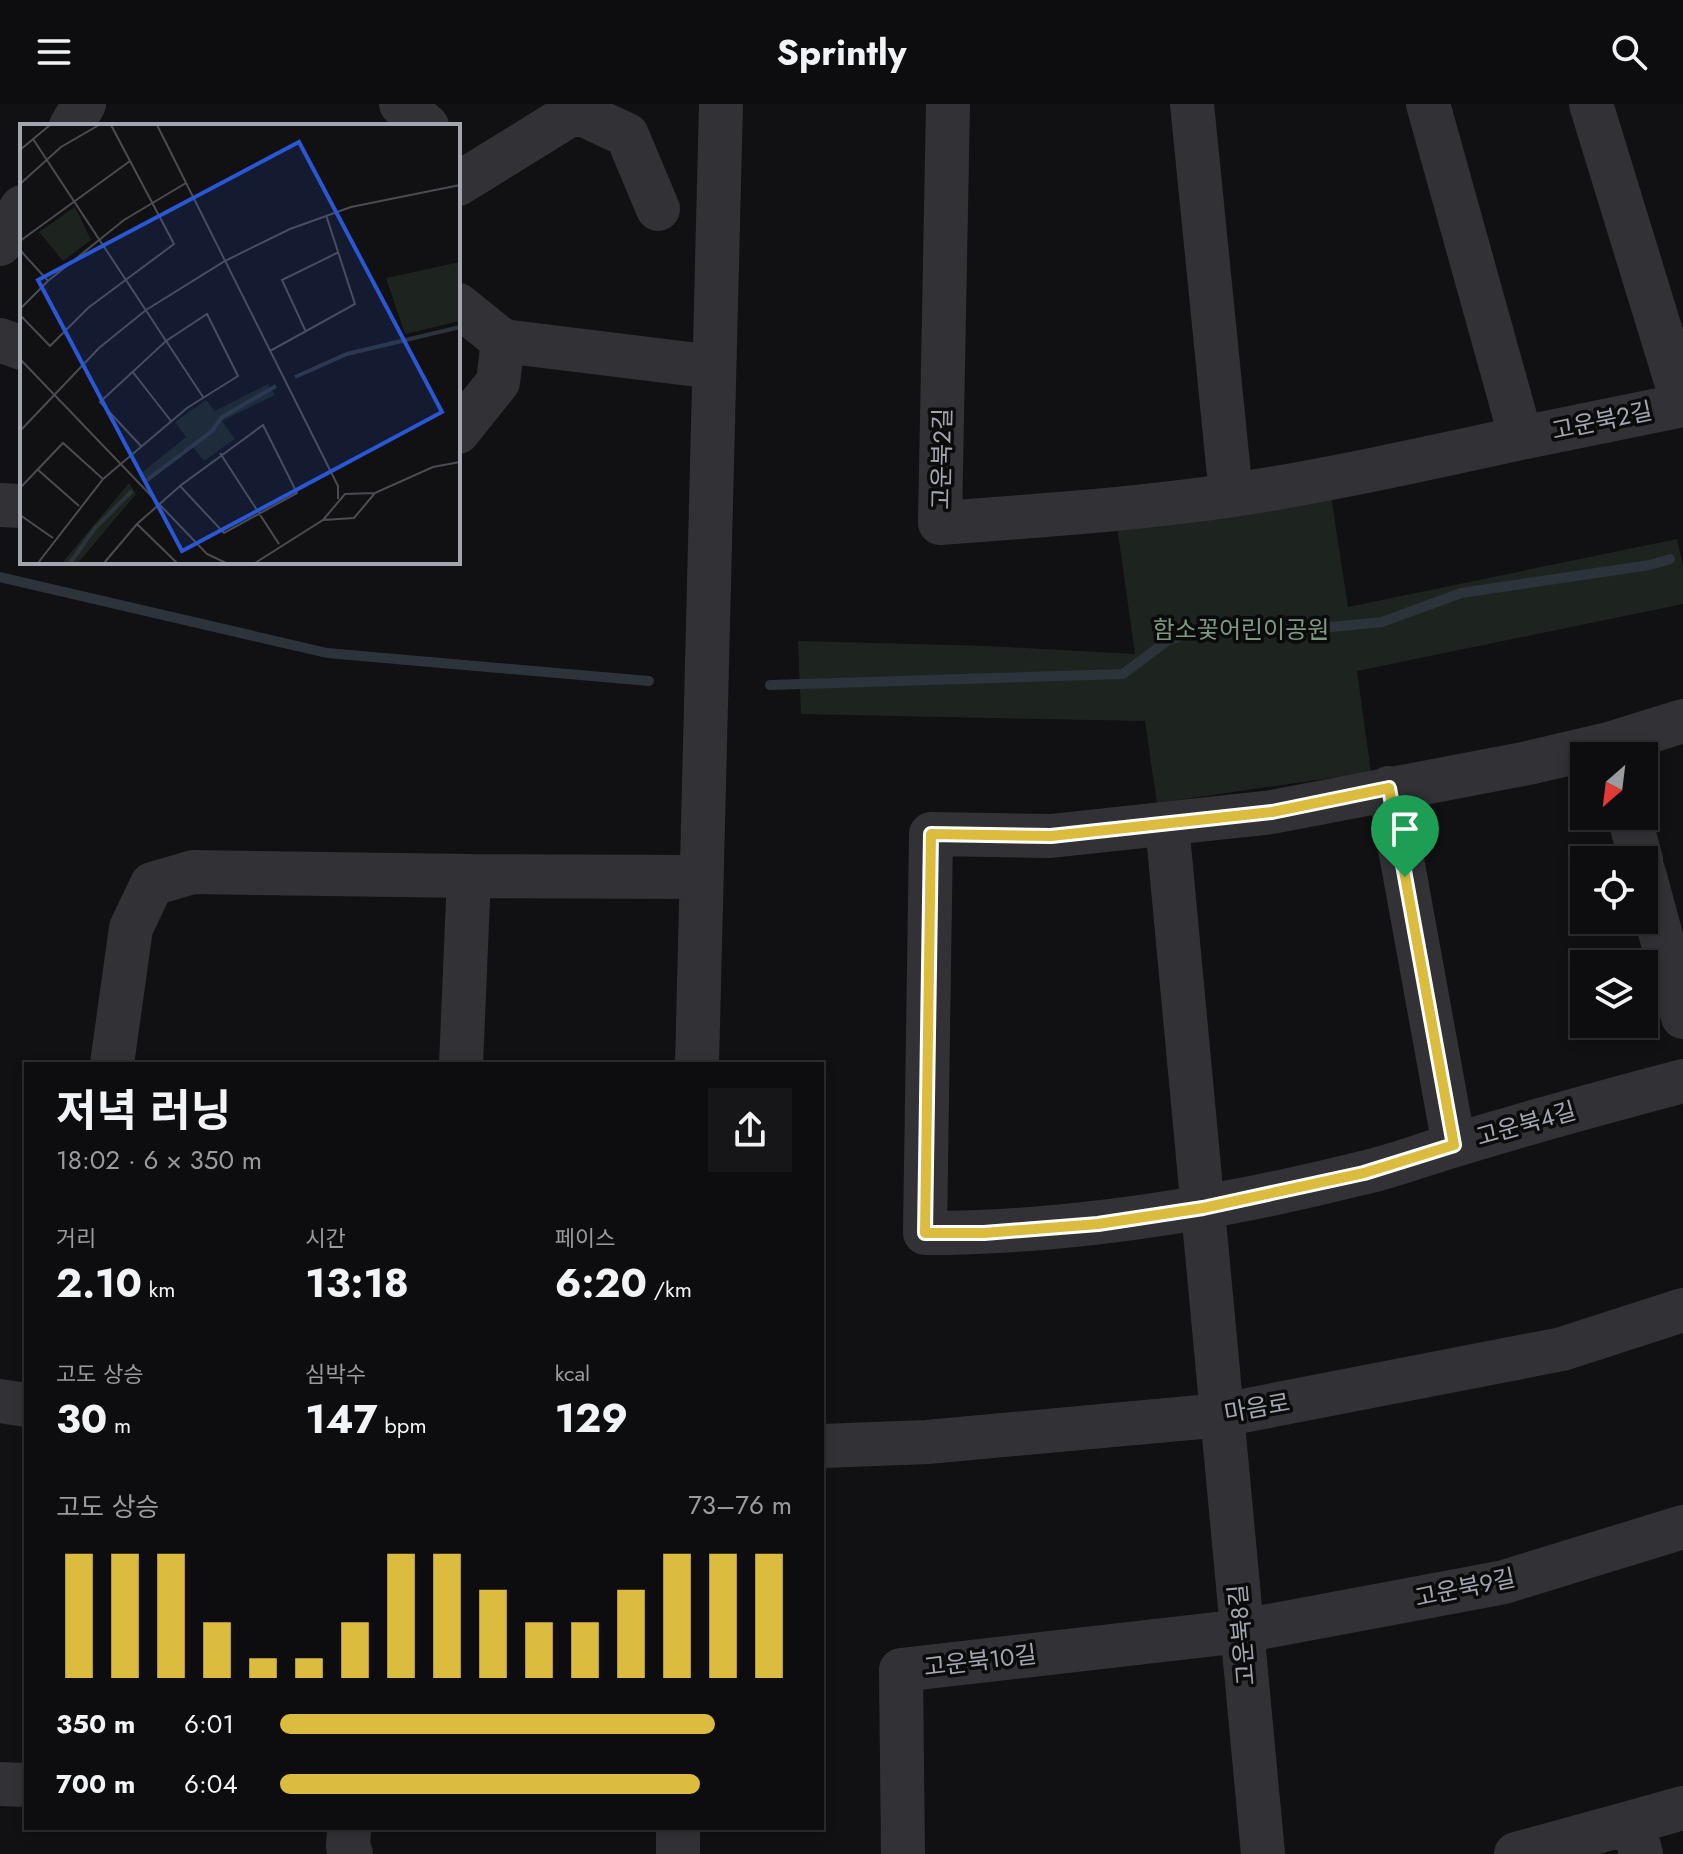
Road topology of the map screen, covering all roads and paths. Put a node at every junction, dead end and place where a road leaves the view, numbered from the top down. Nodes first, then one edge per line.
1 (84, 104) edge
2 (401, 104) edge
3 (721, 104) edge
4 (948, 104) edge
5 (1192, 104) edge
6 (1428, 104) edge
7 (1591, 104) edge
8 (72, 124) edge
9 (425, 124) edge
10 (460, 183) edge
11 (658, 209) dead end
12 (20, 210) edge
13 (0, 245) edge
14 (20, 249) edge
15 (460, 307) edge
16 (0, 340) edge
17 (503, 341) junction
18 (20, 347) edge
19 (714, 367) junction
20 (1683, 404) edge
21 (460, 430) edge
22 (1521, 438) junction
23 (1231, 495) junction
24 (0, 505) edge
25 (20, 506) edge
26 (1683, 721) edge
27 (1631, 742) edge
28 (1570, 756) edge
29 (1389, 788) junction
30 (1167, 824) junction
31 (469, 876) junction
32 (702, 877) junction
33 (1658, 925) edge
34 (1683, 1017) edge
35 (112, 1062) edge
36 (461, 1062) edge
37 (697, 1062) edge
38 (1683, 1081) edge
39 (1454, 1145) junction
40 (1203, 1208) junction
41 (1683, 1310) edge
42 (0, 1401) edge
43 (24, 1405) edge
44 (1222, 1415) junction
45 (824, 1446) edge
46 (1683, 1527) edge
47 (1242, 1631) junction
48 (0, 1784) edge
49 (24, 1785) edge
50 (1683, 1808) edge
51 (678, 1830) edge
52 (1637, 1838) edge
53 (678, 1854) edge
54 (903, 1854) edge
55 (1263, 1854) edge
56 (1516, 1854) edge

1 - 8 street
2 - 9 street
3 - 19 street
4 - 23 street, 고운북2길
5 - 23 street
6 - 22 street, 고운북2길
7 - 20 street
10 - 11 street
12 - 13 street
13 - 14 street
15 - 17 street
16 - 18 street
17 - 19 street
17 - 21 street
19 - 32 street
20 - 22 street, 고운북2길
22 - 23 street, 고운북2길
24 - 25 street
26 - 27 street, 고운북4길
28 - 29 street, 고운북4길
29 - 30 street, 고운북4길
29 - 39 street
30 - 40 street, 고운북8길
30 - 40 street, 고운북4길
31 - 32 street
31 - 35 street
31 - 36 street
32 - 37 street
33 - 34 street
38 - 39 street, 고운북4길
39 - 40 street, 고운북4길
40 - 44 street, 고운북8길
41 - 44 street, 마음로
42 - 43 street
44 - 45 street, 마음로
44 - 47 street, 고운북8길
46 - 47 street, 고운북9길
47 - 54 street, 고운북10길
47 - 55 street, 고운북8길
48 - 49 street
50 - 52 street
51 - 53 street
52 - 56 street

